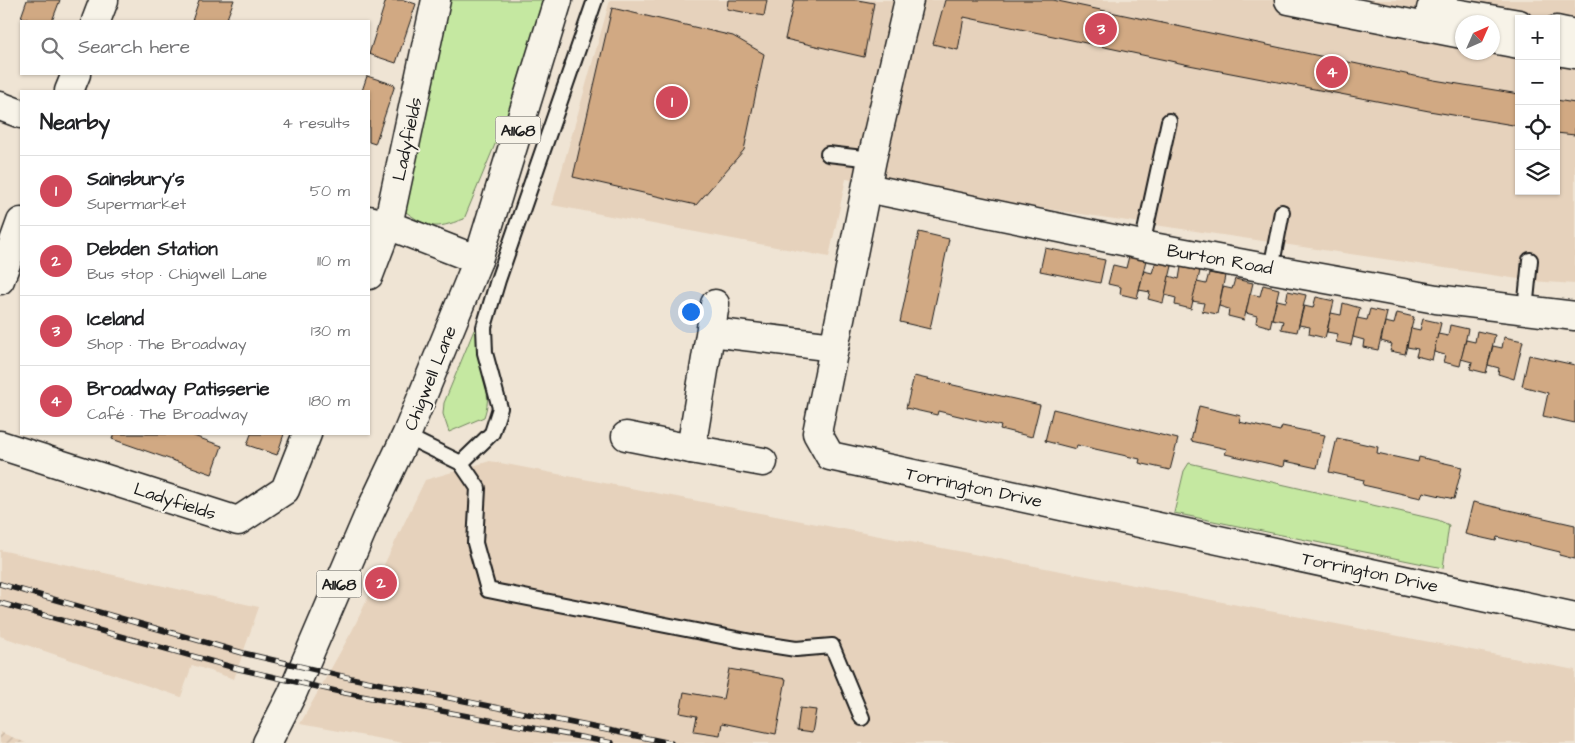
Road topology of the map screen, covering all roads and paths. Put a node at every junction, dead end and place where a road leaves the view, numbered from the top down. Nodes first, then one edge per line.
1 (104, 0) edge
2 (436, 0) edge
3 (558, 0) edge
4 (595, 0) edge
5 (909, 0) edge
6 (1289, 0) edge
7 (1383, 0) edge
8 (96, 20) edge
9 (1515, 23) edge
10 (1560, 31) edge
11 (1455, 33) edge
12 (1575, 34) edge
13 (1500, 40) edge
14 (1515, 43) edge
15 (1560, 52) edge
16 (1575, 54) edge
17 (76, 75) edge
18 (69, 90) edge
19 (0, 106) edge
20 (20, 114) edge
21 (1169, 122) dead end
22 (828, 154) dead end
23 (872, 159) junction
24 (867, 188) junction
25 (1282, 212) dead end
26 (378, 222) edge
27 (20, 225) edge
28 (1142, 245) junction
29 (478, 260) junction
30 (1530, 260) dead end
31 (370, 269) edge
32 (1271, 269) junction
33 (0, 280) edge
34 (715, 304) dead end
35 (1525, 310) junction
36 (1575, 316) edge
37 (711, 332) junction
38 (834, 347) junction
39 (307, 435) edge
40 (406, 436) junction
41 (626, 436) dead end
42 (0, 445) edge
43 (691, 449) junction
44 (763, 462) dead end
45 (461, 463) junction
46 (1575, 617) edge
47 (862, 718) dead end
48 (267, 743) edge

1 - 8 street
2 - 26 street, Ladyfields
3 - 29 street, Chigwell Lane / A1168
4 - 45 lane
5 - 23 street, Torrington Drive
6 - 11 street
7 - 9 street
10 - 12 street
13 - 14 street
15 - 16 street
17 - 18 street
19 - 20 street
21 - 28 lane
22 - 23 lane
23 - 24 street, Torrington Drive
24 - 28 street, Burton Road
24 - 38 street, Torrington Drive
25 - 32 lane
26 - 29 street
26 - 31 street, Ladyfields
27 - 33 street
28 - 32 street, Burton Road
29 - 40 street, Chigwell Lane / A1168
30 - 35 lane
32 - 35 street, Burton Road
34 - 37 street
35 - 36 street, Burton Road
37 - 38 street
37 - 43 street
38 - 46 street, Torrington Drive
39 - 42 street, Ladyfields
40 - 45 lane
40 - 48 street, Chigwell Lane / A1168
41 - 43 street
43 - 44 street
45 - 47 lane

